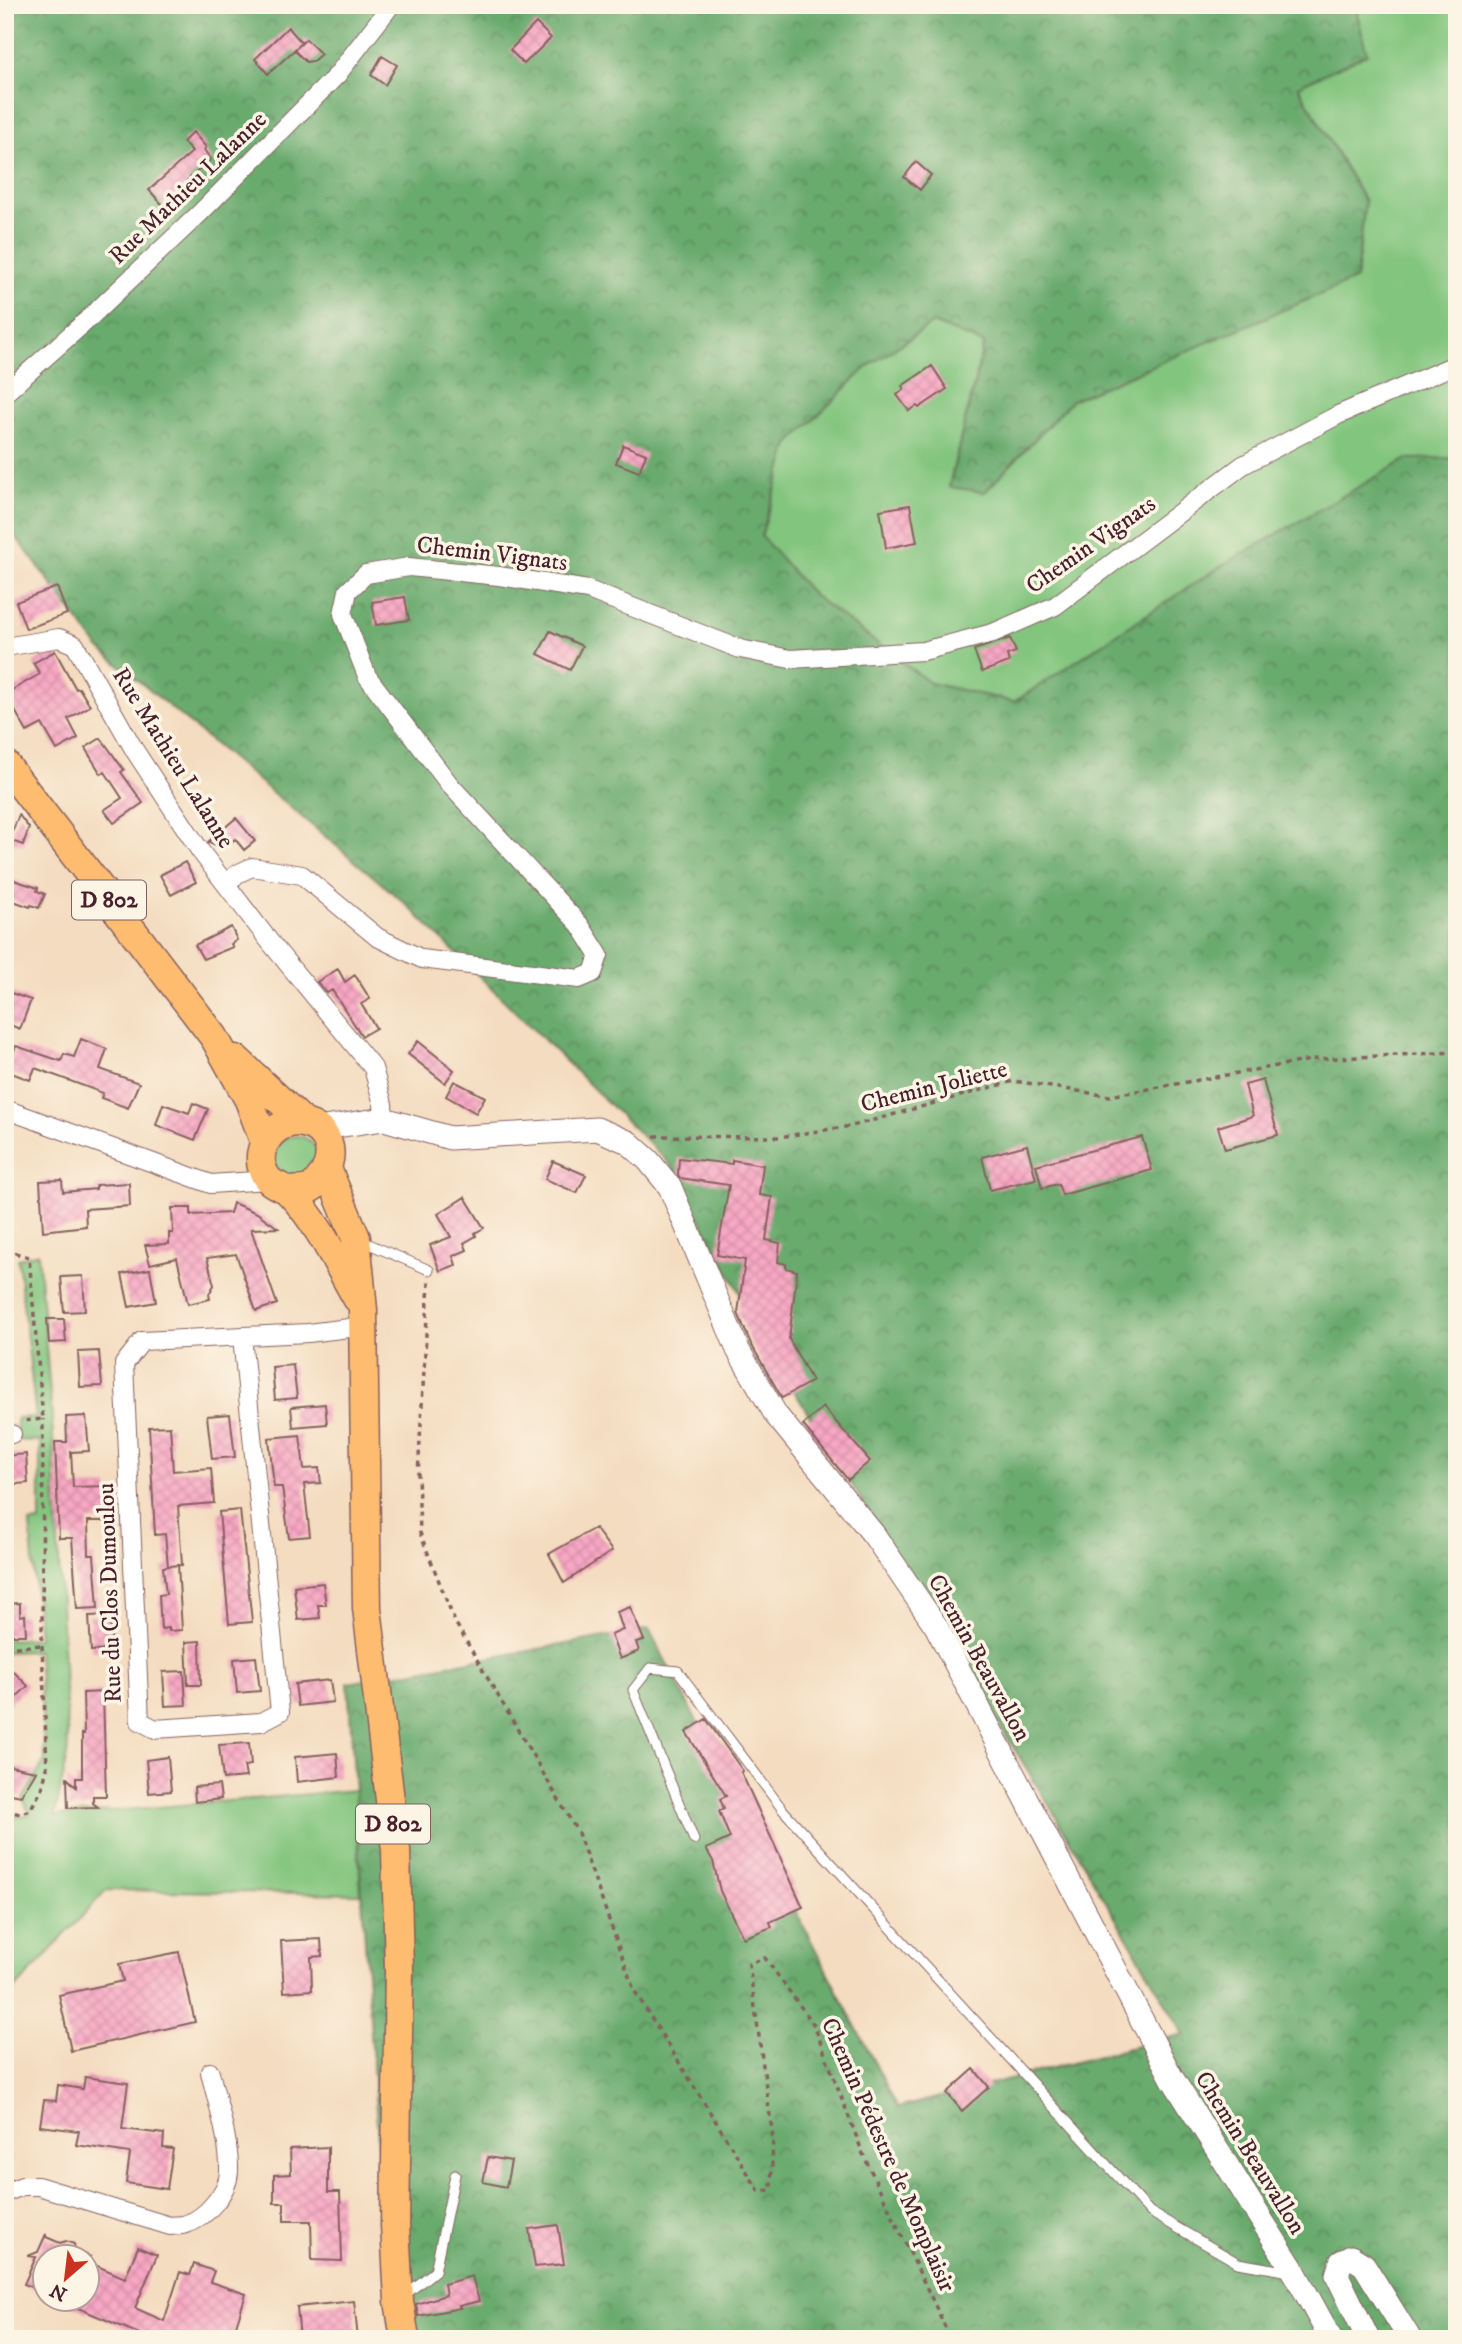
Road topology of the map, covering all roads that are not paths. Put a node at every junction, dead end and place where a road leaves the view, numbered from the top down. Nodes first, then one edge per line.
1 (391, 5) edge
2 (1457, 364) edge
3 (5, 393) edge
4 (5, 647) edge
5 (5, 764) edge
6 (227, 883) junction
7 (214, 1037) junction
8 (5, 1110) edge
9 (376, 1119) junction
10 (310, 1126) junction
11 (329, 1164) junction
12 (271, 1168) junction
13 (338, 1235) junction
14 (429, 1270) road end
15 (364, 1317) junction
16 (242, 1337) junction
17 (694, 1840) dead end
18 (210, 2072) dead end
19 (455, 2175) dead end
20 (5, 2193) edge
21 (1295, 2273) junction
22 (399, 2301) junction
23 (405, 2339) edge
24 (1331, 2339) edge
25 (1368, 2339) edge
26 (1410, 2339) edge

1 - 3 street, Rue Mathieu Lalanne
2 - 6 street, Chemin Vignats
4 - 6 street, Rue Mathieu Lalanne
5 - 7 main road, D 802
6 - 9 street
7 - 10 main road, D 802
7 - 12 main road, D 802
8 - 12 street
9 - 10 street, Chemin Beauvallon
9 - 11 street
9 - 21 street, Chemin Beauvallon
10 - 11 main road
10 - 12 main road
11 - 12 main road
11 - 13 main road, D 802
12 - 13 main road, D 802
13 - 14 lane
13 - 15 main road, D 802
15 - 16 street, Rue du Clos Dumoulou
15 - 22 main road, D 802
16 - 16 street, Rue du Clos Dumoulou
17 - 21 lane
18 - 20 street
19 - 22 lane
21 - 24 street, Chemin Beauvallon
22 - 23 main road, D 802
25 - 26 street

